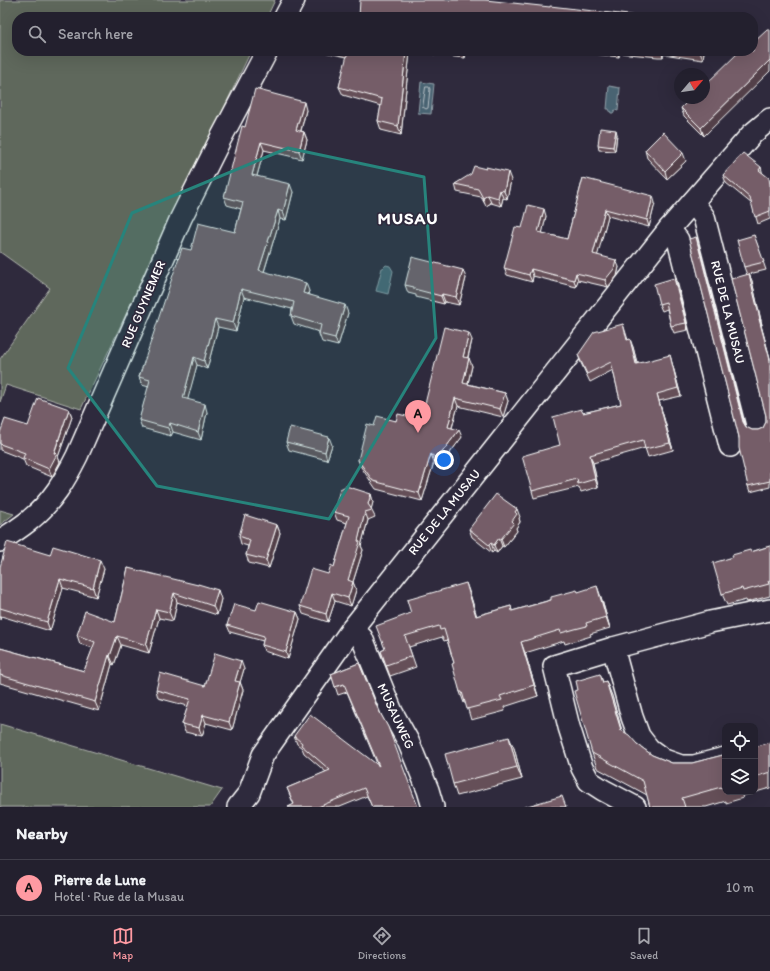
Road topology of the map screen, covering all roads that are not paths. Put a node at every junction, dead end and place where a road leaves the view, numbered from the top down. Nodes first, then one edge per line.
1 (294, 0) edge
2 (288, 12) edge
3 (264, 56) edge
4 (770, 119) edge
5 (693, 202) junction
6 (669, 229) junction
7 (757, 425) dead end
8 (730, 446) dead end
9 (0, 541) edge
10 (770, 610) edge
11 (352, 629) junction
12 (612, 648) junction
13 (722, 759) edge
14 (238, 807) edge
15 (433, 807) edge
16 (635, 807) edge

1 - 2 street
3 - 9 street, RUE GUYNEMER
4 - 5 street, RUE DE LA MUSAU
5 - 6 street, RUE DE LA MUSAU
5 - 7 street, RUE DE LA MUSAU
6 - 8 street
6 - 11 street, RUE DE LA MUSAU
10 - 12 street
11 - 14 street, RUE DE LA MUSAU
11 - 15 street, MUSAUWEG
12 - 13 street
12 - 16 street

